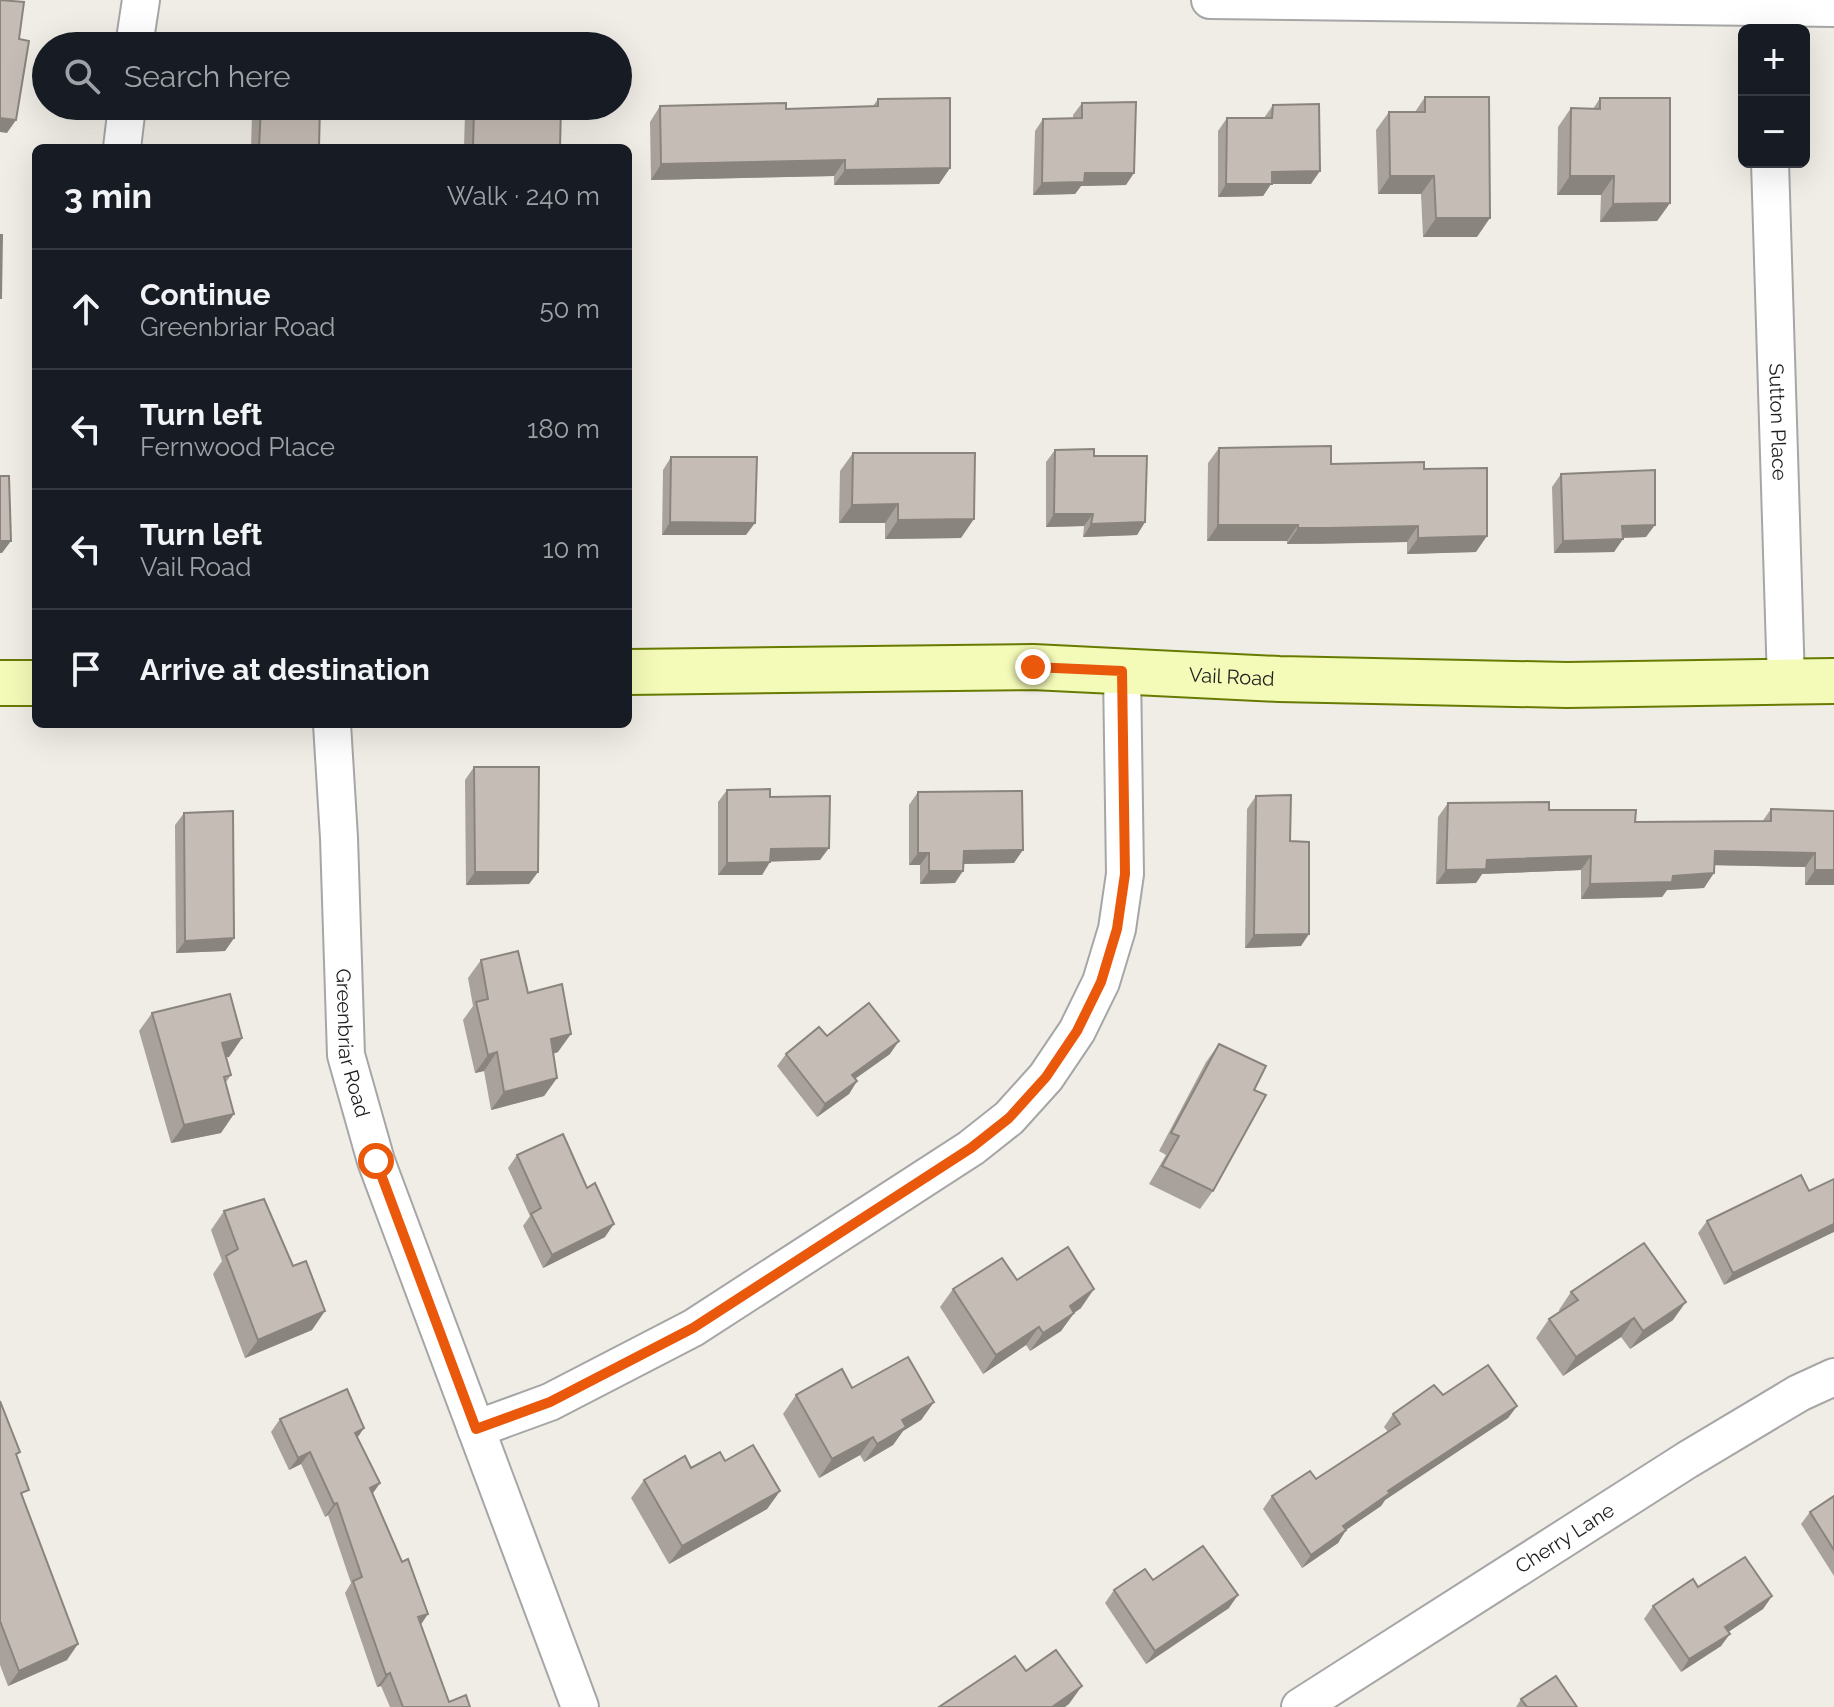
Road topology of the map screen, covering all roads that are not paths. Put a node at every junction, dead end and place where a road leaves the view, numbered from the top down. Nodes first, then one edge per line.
1 (141, 0) edge
2 (1210, 0) edge
3 (1834, 8) edge
4 (1765, 18) edge
5 (136, 32) edge
6 (125, 120) edge
7 (122, 144) edge
8 (1770, 168) edge
9 (1122, 671) junction
10 (632, 672) edge
11 (1834, 681) edge
12 (1786, 682) junction
13 (0, 683) edge
14 (32, 683) edge
15 (332, 728) edge
16 (1834, 1377) edge
17 (476, 1429) junction
18 (580, 1707) edge
19 (1300, 1707) edge

1 - 5 street
2 - 4 street
3 - 4 street
6 - 7 street
8 - 12 street, Sutton Place
9 - 10 street, Vail Road
9 - 12 street, Vail Road
9 - 17 street
11 - 12 street, Vail Road
13 - 14 street
15 - 17 street, Greenbriar Road
16 - 19 street, Cherry Lane
17 - 18 street, Greenbriar Road

